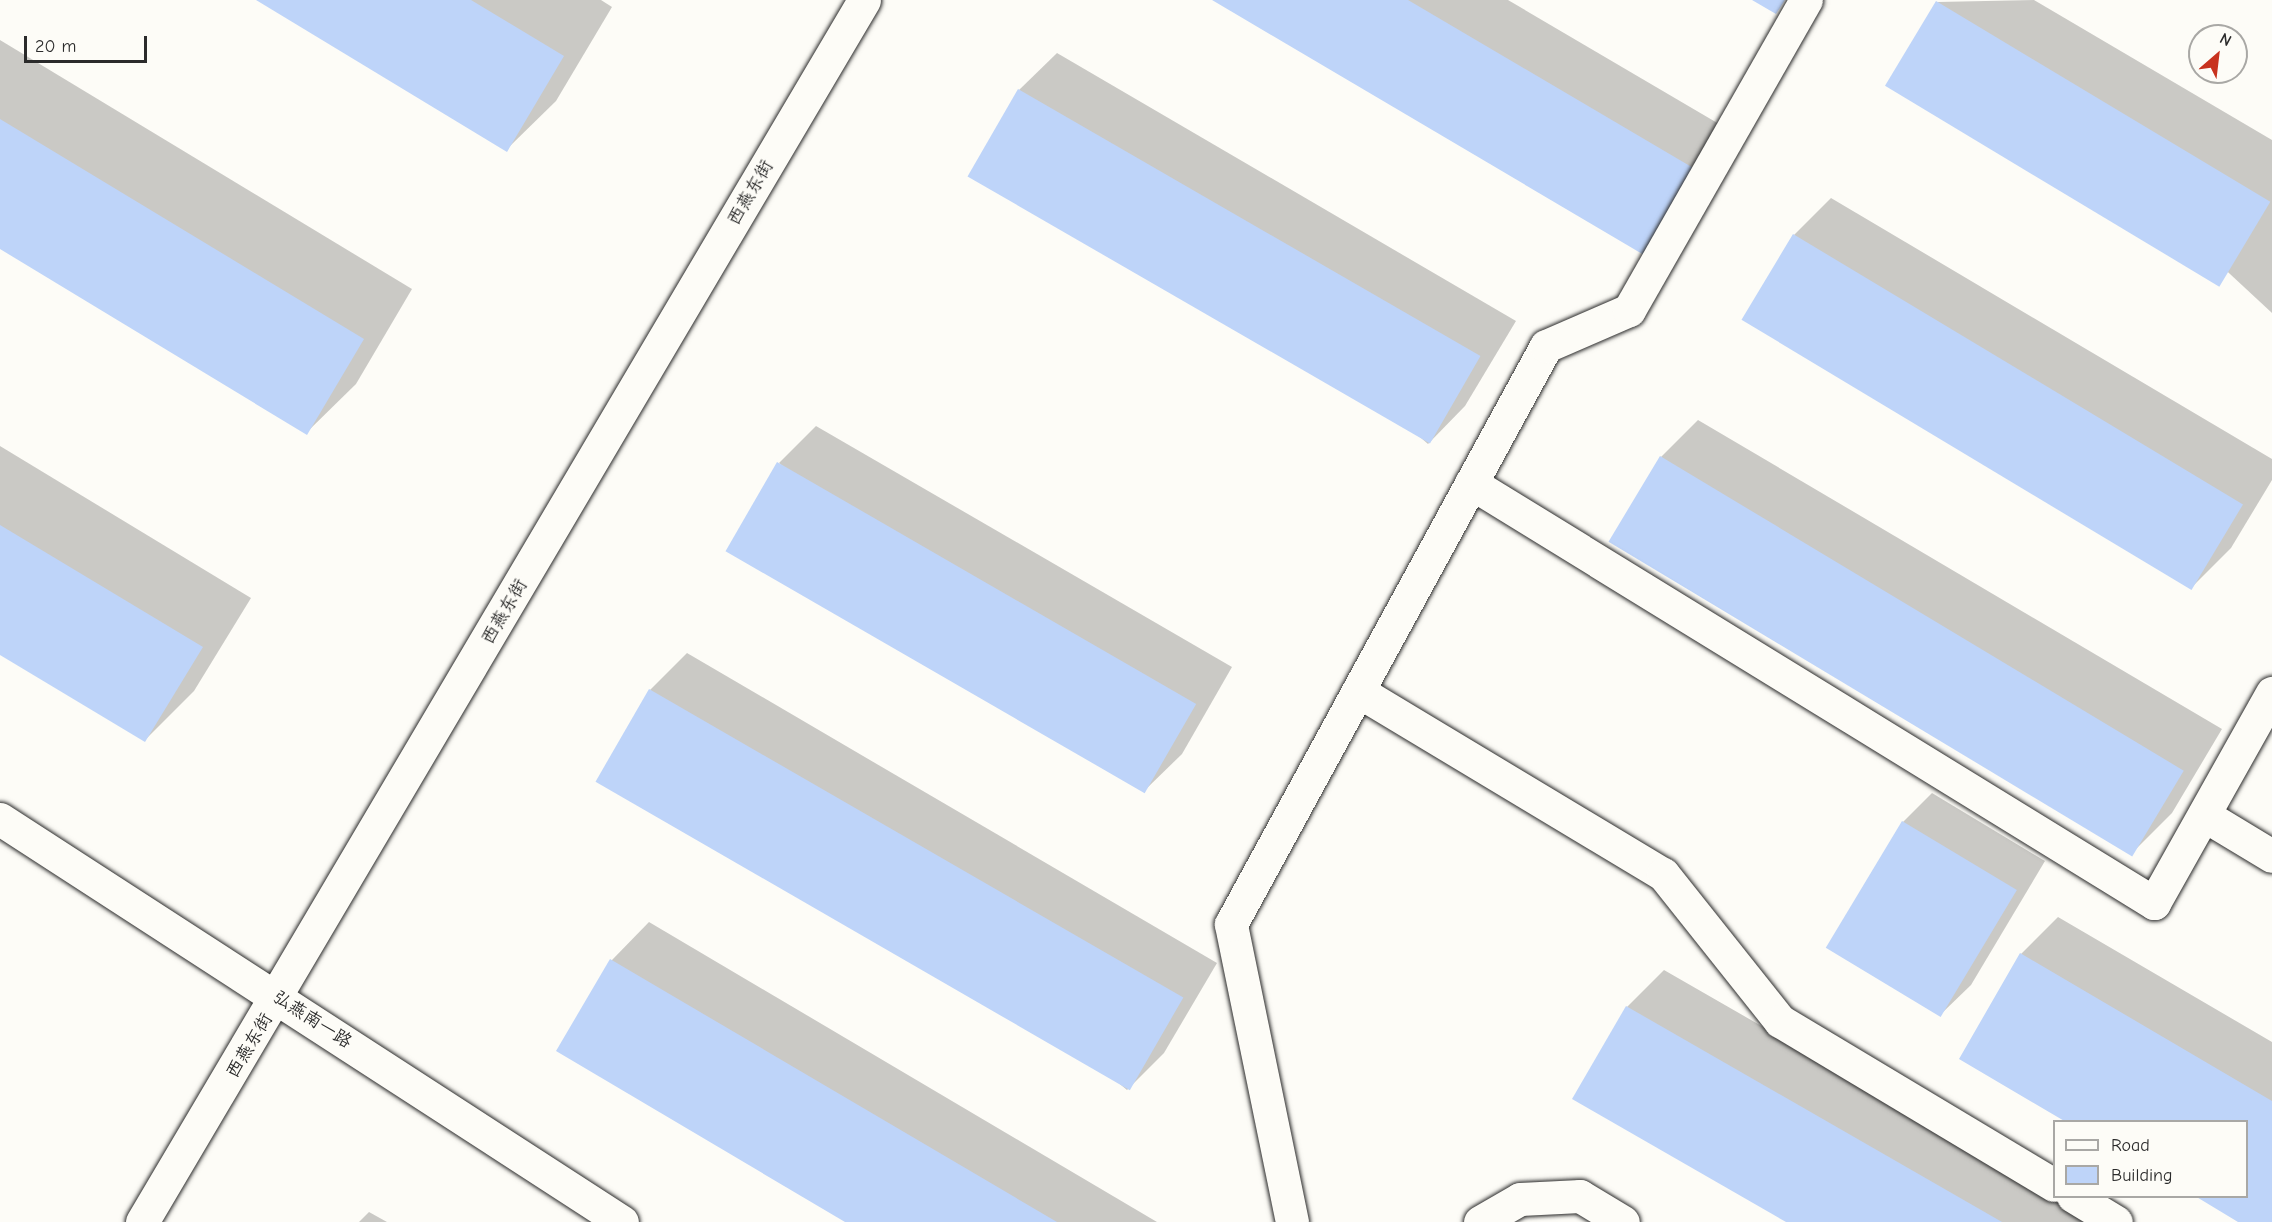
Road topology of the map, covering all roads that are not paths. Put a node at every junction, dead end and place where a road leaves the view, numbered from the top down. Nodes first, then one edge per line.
1 (864, 0) edge
2 (1806, 0) edge
3 (1470, 483) junction
4 (1358, 691) junction
5 (2272, 693) edge
6 (2204, 815) junction
7 (0, 819) edge
8 (2272, 856) edge
9 (279, 998) junction
10 (2053, 1184) edge
11 (2075, 1198) edge
12 (142, 1222) edge
13 (622, 1222) edge
14 (1292, 1222) edge
15 (1480, 1222) edge
16 (1623, 1222) edge
17 (2115, 1222) edge

1 - 9 street, 西燕东街
2 - 3 street
3 - 4 street
3 - 6 street
4 - 10 street
4 - 14 street
5 - 6 street
6 - 8 street
7 - 9 street, 弘燕南一路
9 - 12 street, 西燕东街
9 - 13 street, 弘燕南一路
11 - 17 street
15 - 16 street

